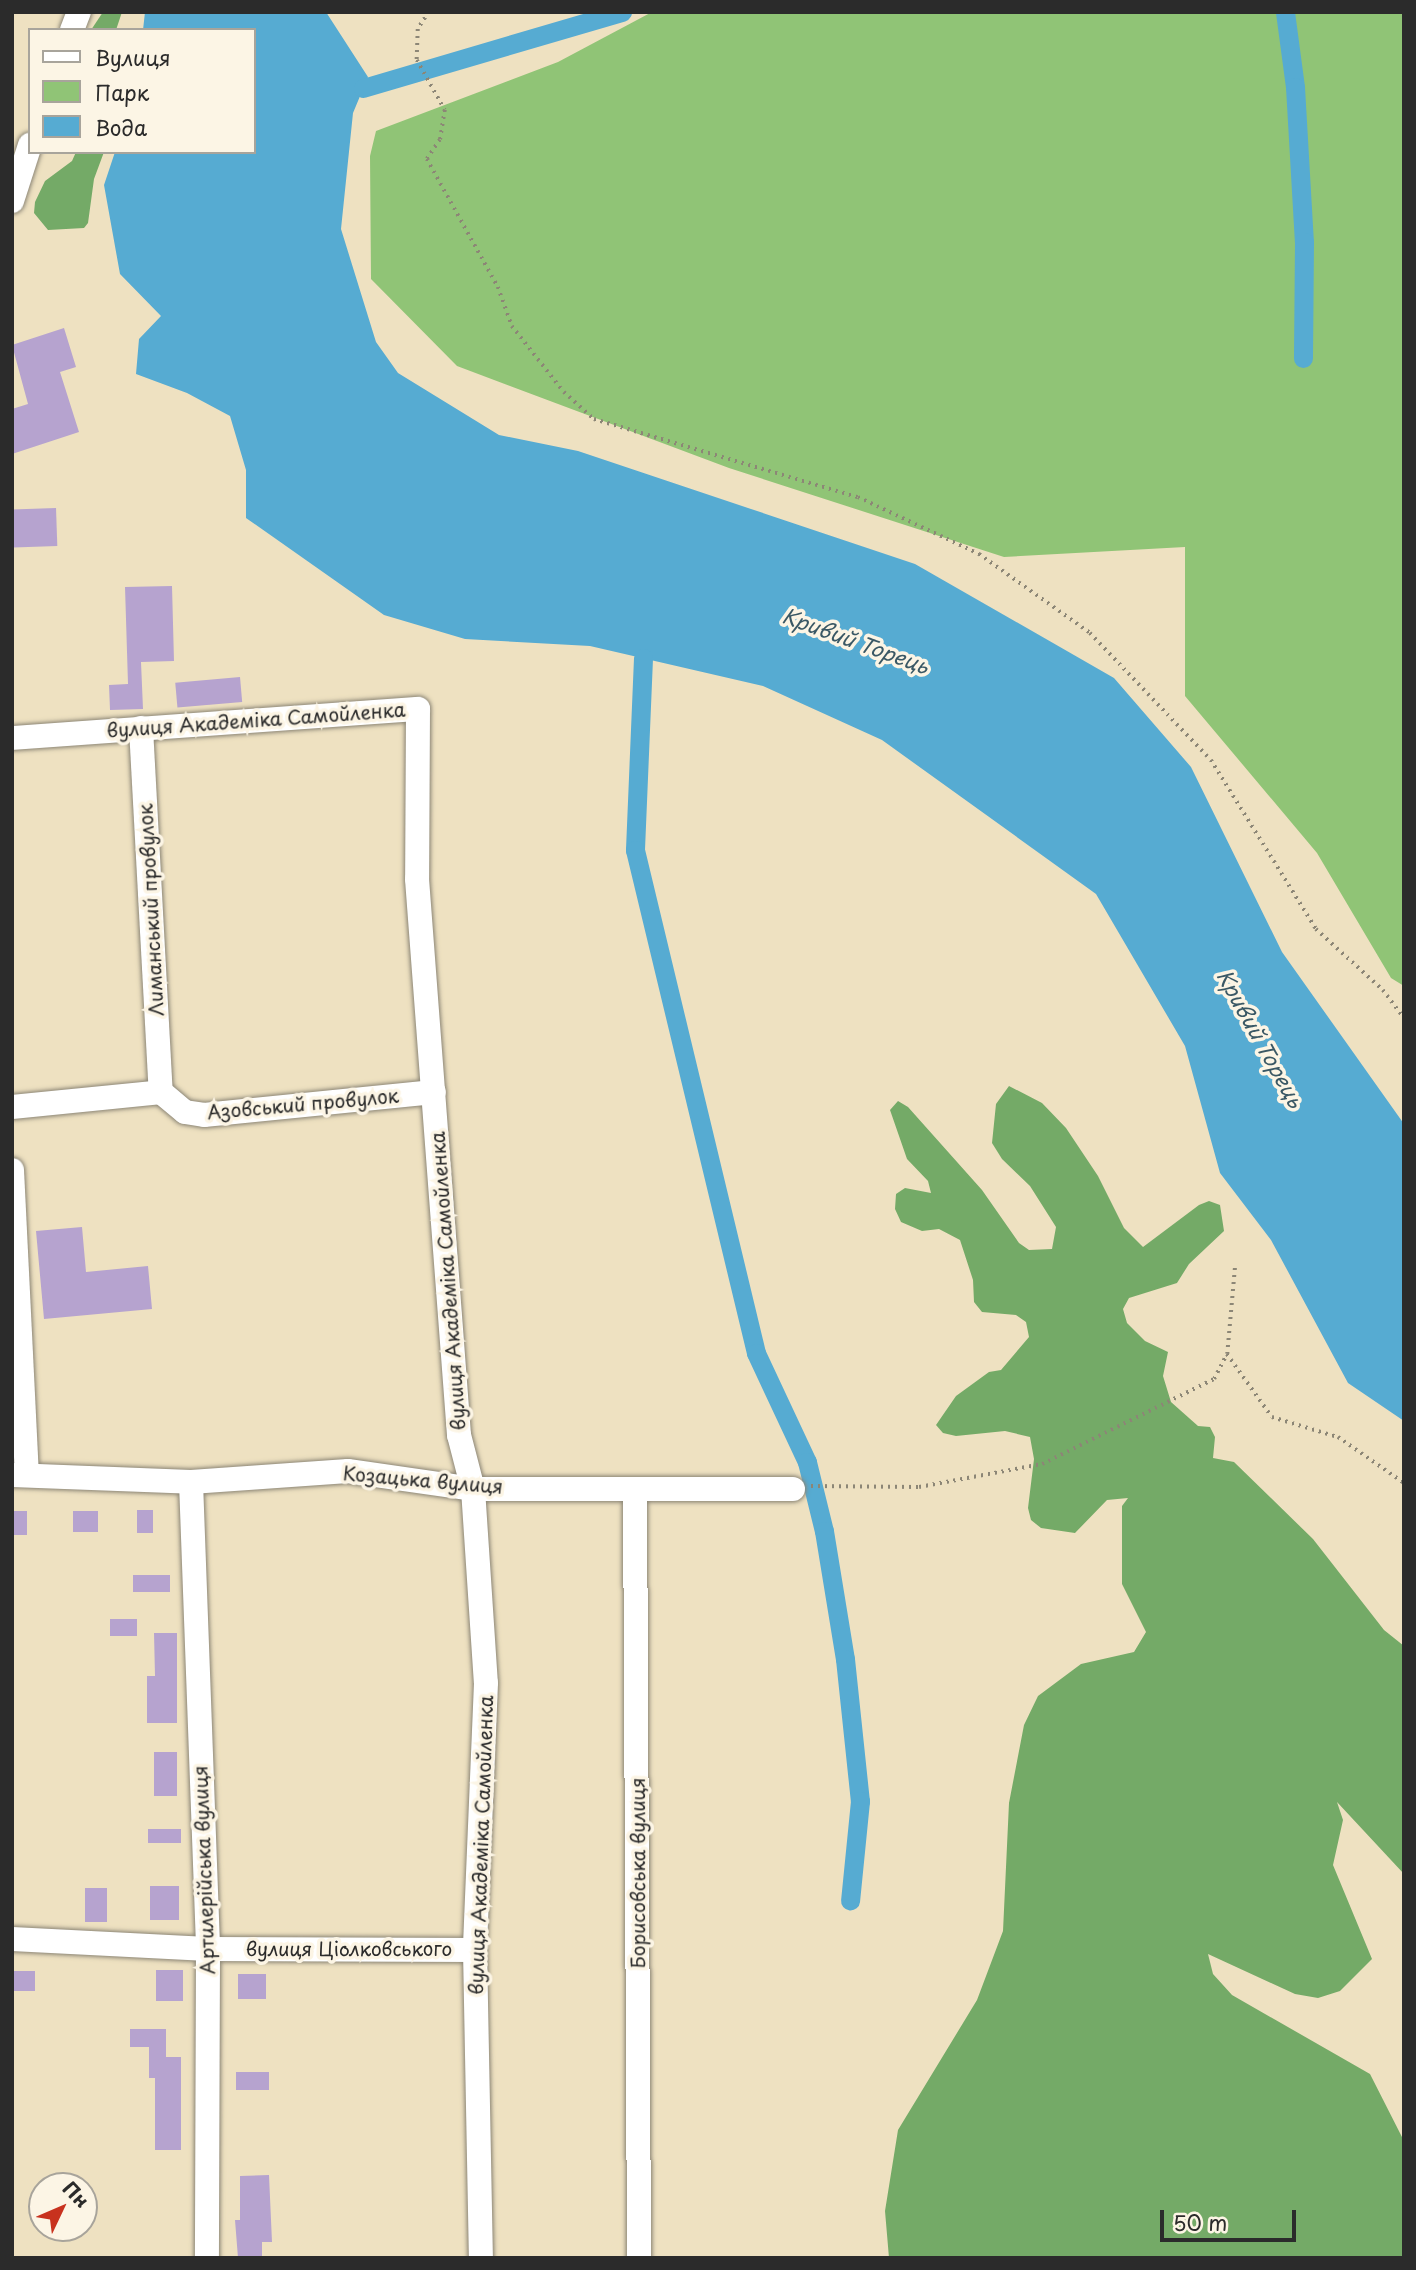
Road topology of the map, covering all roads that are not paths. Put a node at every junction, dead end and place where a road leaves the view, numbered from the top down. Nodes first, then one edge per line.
1 (28, 151) edge
2 (12, 201) edge
3 (141, 728) junction
4 (12, 738) edge
5 (161, 1092) junction
6 (434, 1092) junction
7 (12, 1107) edge
8 (12, 1170) edge
9 (20, 1475) edge
10 (191, 1482) junction
11 (473, 1489) junction
12 (635, 1489) junction
13 (793, 1489) dead end
14 (12, 1939) edge
15 (208, 1949) junction
16 (475, 1950) junction
17 (207, 2258) edge
18 (481, 2258) edge
19 (639, 2258) edge

1 - 2 street
3 - 4 street, вулиця Академіка Самойленка
3 - 5 street, Лиманський провулок
3 - 6 street, вулиця Академіка Самойленка
5 - 6 street, Азовський провулок
5 - 7 street
6 - 11 street, вулиця Академіка Самойленка
8 - 9 street
9 - 10 street, Козацька вулиця
10 - 11 street, Козацька вулиця
10 - 15 street, Артилерійська вулиця
11 - 12 street, Козацька вулиця
11 - 16 street, вулиця Академіка Самойленка
12 - 13 street, Козацька вулиця
12 - 19 street, Борисовська вулиця
14 - 15 street, вулиця Ціолковського
15 - 16 street, вулиця Ціолковського
15 - 17 street, Артилерійська вулиця
16 - 18 street, вулиця Академіка Самойленка

